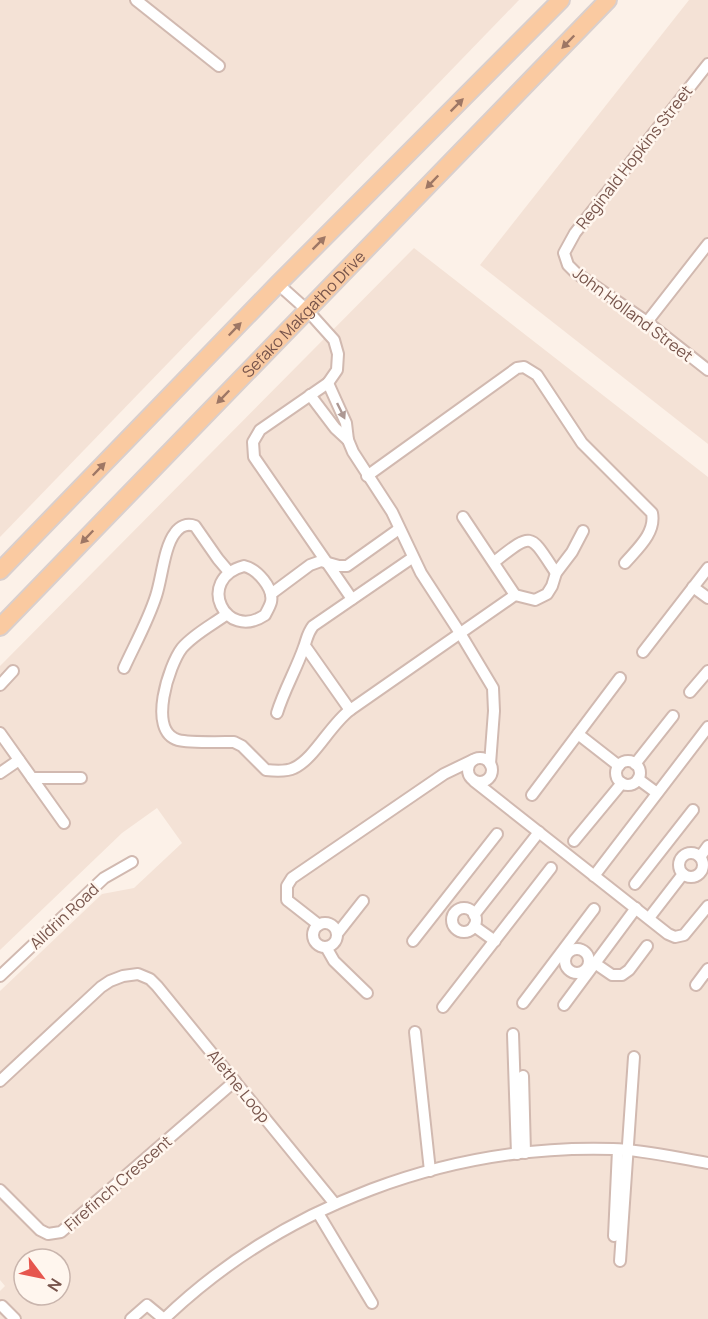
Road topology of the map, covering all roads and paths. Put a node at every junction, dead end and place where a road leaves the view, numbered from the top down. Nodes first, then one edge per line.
1 (136, 0) edge
2 (561, 0) edge
3 (608, 0) edge
4 (708, 64) edge
5 (219, 66) dead end
6 (708, 244) edge
7 (564, 253) joint
8 (278, 284) junction
9 (307, 310) junction
10 (647, 322) junction
11 (708, 370) edge
12 (328, 383) junction
13 (310, 395) junction
14 (348, 440) junction
15 (367, 476) junction
16 (463, 517) dead end
17 (399, 529) junction
18 (583, 531) dead end
19 (412, 558) junction
20 (494, 562) junction
21 (328, 563) junction
22 (625, 563) dead end
23 (708, 568) edge
24 (0, 571) edge
25 (229, 572) junction
26 (555, 573) junction
27 (693, 587) junction
28 (271, 594) junction
29 (515, 595) junction
30 (352, 598) junction
31 (708, 598) edge
32 (226, 614) junction
33 (0, 627) edge
34 (460, 633) junction
35 (305, 646) junction
36 (643, 652) dead end
37 (124, 668) dead end
38 (708, 670) edge
39 (14, 671) dead end
40 (620, 678) dead end
41 (0, 685) edge
42 (690, 692) dead end
43 (350, 710) junction
44 (277, 713) dead end
45 (673, 716) dead end
46 (708, 727) edge
47 (0, 733) edge
48 (578, 734) junction
49 (19, 760) junction
50 (481, 761) junction
51 (635, 764) junction
52 (619, 766) junction
53 (453, 770) junction
54 (0, 773) edge
55 (32, 778) junction
56 (81, 778) dead end
57 (472, 779) junction
58 (489, 779) junction
59 (638, 779) junction
60 (622, 783) junction
61 (657, 793) junction
62 (532, 795) dead end
63 (492, 796) junction
64 (693, 810) dead end
65 (64, 823) dead end
66 (539, 832) junction
67 (497, 834) dead end
68 (574, 841) dead end
69 (667, 846) junction
70 (708, 846) edge
71 (699, 857) junction
72 (682, 858) junction
73 (132, 862) dead end
74 (551, 868) dead end
75 (683, 874) junction
76 (705, 874) edge
77 (594, 876) junction
78 (635, 884) dead end
79 (363, 901) dead end
80 (442, 904) junction
81 (708, 906) edge
82 (636, 908) junction
83 (594, 909) dead end
84 (454, 913) junction
85 (649, 918) junction
86 (474, 921) junction
87 (319, 925) junction
88 (337, 934) junction
89 (413, 941) dead end
90 (495, 941) junction
91 (647, 946) dead end
92 (326, 947) junction
93 (566, 951) junction
94 (588, 967) junction
95 (708, 969) edge
96 (2, 970) edge
97 (580, 984) junction
98 (696, 985) dead end
99 (367, 993) dead end
100 (524, 1003) dead end
101 (564, 1005) dead end
102 (443, 1007) dead end
103 (415, 1032) dead end
104 (513, 1034) dead end
105 (634, 1057) dead end
106 (523, 1076) dead end
107 (0, 1081) edge
108 (235, 1081) junction
109 (623, 1150) junction
110 (521, 1153) junction
111 (708, 1163) edge
112 (430, 1170) junction
113 (0, 1190) edge
114 (335, 1204) junction
115 (318, 1213) junction
116 (614, 1236) dead end
117 (620, 1261) dead end
118 (372, 1303) dead end
119 (2, 1305) dead end
120 (15, 1319) edge
121 (131, 1319) edge
122 (164, 1319) edge

1 - 5 street
8 -> 2 main road
3 -> 9 main road, Sefako Makgatho Drive
4 - 7 street, Reginald Hopkins Street
6 - 10 street
7 - 10 street, John Holland Street
8 - 9 street
24 -> 8 main road
9 - 12 street
9 -> 33 main road, Sefako Makgatho Drive
10 - 11 street, John Holland Street
12 - 13 street
12 -> 14 street
13 - 14 street
13 - 21 street
14 - 15 street
15 - 17 street
15 - 22 street
16 - 20 street
17 - 19 street
17 - 21 street
18 - 26 street
19 - 30 street
19 - 34 street
20 - 26 street
20 - 29 street
21 - 28 street
21 - 30 street
23 - 27 street
25 - 28 street
25 - 32 street
25 - 37 street
26 - 29 street
27 - 31 street
27 - 36 street
28 - 32 street
29 - 34 street
30 - 35 street
32 - 43 street
34 - 43 street
34 - 50 street
35 - 43 street
35 - 44 street
38 - 42 street
39 - 41 street
40 - 48 street
45 - 51 street
46 - 61 street
47 - 49 street
48 - 52 street
48 - 62 street
49 - 54 street
49 - 55 street
50 - 53 street
50 - 57 street
50 - 58 street
51 - 52 street
51 - 59 street
52 - 60 street
53 - 57 street
53 - 87 street
55 - 56 street
55 - 65 street
57 - 58 street
57 - 63 street
58 - 63 street
59 - 60 street
59 - 61 street
60 - 68 street
61 - 77 street
63 - 66 street
64 - 69 street
66 - 77 street
66 - 86 street
67 - 80 street
69 - 72 street
69 - 78 street
70 - 71 street
71 - 72 street
71 - 76 street
72 - 75 street
73 - 96 street, Alldrin Road
74 - 90 street
75 - 76 street
75 - 85 street
77 - 82 street
79 - 88 street
80 - 84 street
80 - 89 street
81 - 85 street
82 - 85 street
82 - 94 street
83 - 93 street
84 - 86 street
84 - 86 street
86 - 90 street
87 - 88 street
87 - 92 street
88 - 92 street
90 - 102 street
91 - 94 street
92 - 99 street
93 - 94 street
93 - 94 street
93 - 100 street
94 - 97 street
94 - 97 street
95 - 98 street
97 - 101 street
103 - 112 street
104 - 110 street
105 - 109 street
106 - 110 street
107 - 108 street, Alethe Loop
108 - 113 street, Firefinch Crescent
108 - 114 street, Alethe Loop
109 - 110 street
109 - 111 street
109 - 116 street
109 - 117 street
110 - 112 street
112 - 114 street
114 - 115 street
115 - 118 street
115 - 122 street
119 - 120 street
121 - 122 street

